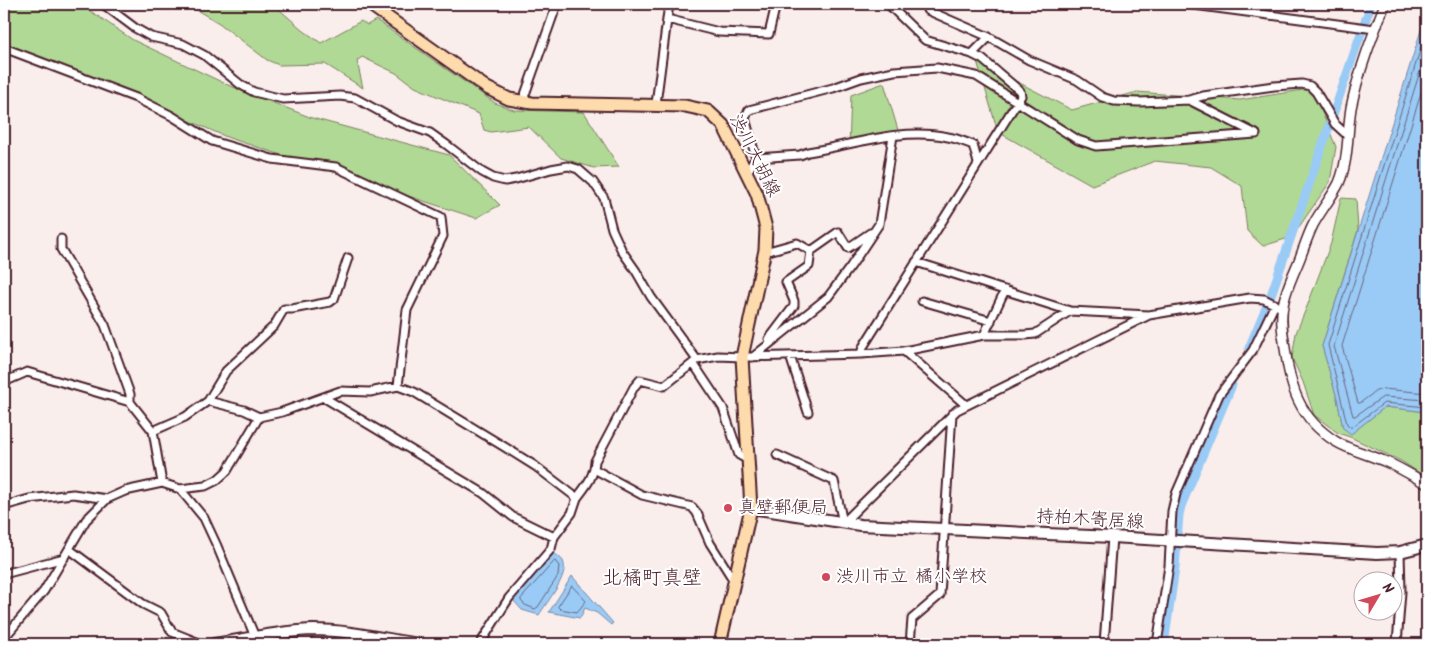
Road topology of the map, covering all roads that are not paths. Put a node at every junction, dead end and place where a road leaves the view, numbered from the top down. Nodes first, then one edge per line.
1 (103, 4) edge
2 (369, 4) edge
3 (668, 4) edge
4 (776, 4) edge
5 (888, 4) edge
6 (925, 4) edge
7 (1186, 4) edge
8 (1385, 4) edge
9 (556, 7) dead end
10 (667, 19) junction
11 (1375, 29) junction
12 (989, 37) junction
13 (4, 48) edge
14 (972, 54) junction
15 (1189, 100) junction
16 (1019, 101) junction
17 (522, 103) junction
18 (656, 104) junction
19 (893, 136) junction
20 (1348, 136) junction
21 (756, 158) junction
22 (978, 163) junction
23 (747, 172) junction
24 (875, 230) junction
25 (61, 239) dead end
26 (811, 251) junction
27 (765, 252) junction
28 (348, 258) dead end
29 (916, 262) junction
30 (1005, 290) junction
31 (922, 301) dead end
32 (1276, 305) junction
33 (1070, 311) junction
34 (1149, 315) junction
35 (991, 321) junction
36 (984, 335) junction
37 (770, 343) junction
38 (904, 351) junction
39 (861, 354) junction
40 (790, 356) junction
41 (748, 357) junction
42 (695, 361) junction
43 (4, 382) edge
44 (398, 386) junction
45 (323, 397) junction
46 (208, 401) junction
47 (130, 402) junction
48 (966, 405) junction
49 (808, 412) dead end
50 (952, 414) junction
51 (259, 417) junction
52 (153, 431) junction
53 (777, 456) dead end
54 (748, 460) junction
55 (594, 469) junction
56 (162, 483) junction
57 (1427, 484) edge
58 (180, 490) junction
59 (576, 498) junction
60 (107, 499) junction
61 (4, 506) edge
62 (751, 508) junction
63 (843, 523) junction
64 (944, 530) junction
65 (554, 537) junction
66 (1112, 537) junction
67 (1171, 540) junction
68 (1427, 545) edge
69 (69, 549) junction
70 (1400, 552) junction
71 (64, 558) junction
72 (4, 574) edge
73 (734, 581) junction
74 (4, 638) edge
75 (257, 641) edge
76 (202, 644) edge
77 (214, 644) edge
78 (419, 644) edge
79 (480, 644) edge
80 (720, 644) edge
81 (910, 644) edge
82 (1104, 644) edge
83 (1157, 644) edge
84 (1397, 644) edge

1 - 42 street
2 - 17 main road, 渋川大胡線
3 - 10 street
4 - 10 street
5 - 14 street
6 - 12 street
7 - 11 street
8 - 11 street
9 - 17 street
10 - 18 street
11 - 20 street
12 - 14 street
12 - 15 street
13 - 44 street
14 - 16 street
15 - 16 street
15 - 20 street
16 - 21 street
16 - 22 street
17 - 18 main road, 渋川大胡線
18 - 23 main road, 渋川大胡線
19 - 21 street
19 - 22 street
19 - 24 street
20 - 32 street
21 - 23 street
22 - 29 street
23 - 27 main road, 渋川大胡線
24 - 26 street
24 - 37 street
25 - 47 street
26 - 27 street
26 - 37 street
27 - 41 main road, 渋川大胡線
28 - 46 street
29 - 30 street
29 - 39 street
30 - 33 street
30 - 35 street
31 - 35 street
32 - 34 street
32 - 57 street
32 - 67 street
33 - 34 street
33 - 36 street
34 - 48 street
35 - 36 street
36 - 38 street
37 - 41 street
38 - 39 street
38 - 48 street
39 - 40 street
40 - 41 street
40 - 49 street
41 - 42 street
41 - 54 main road, 渋川大胡線
42 - 54 street
42 - 55 street
43 - 47 street
44 - 45 street
44 - 59 street
45 - 51 street
45 - 65 street
46 - 51 street
46 - 52 street
47 - 52 street
48 - 50 street
50 - 63 street
50 - 64 street
51 - 58 street
52 - 56 street
53 - 63 street
54 - 62 main road, 渋川大胡線
55 - 59 street
55 - 73 street
56 - 58 street
56 - 60 street
58 - 75 street
59 - 65 street
60 - 61 street
60 - 69 street
62 - 63 main road, 持柏木寄居線
62 - 73 main road, 渋川大胡線
63 - 64 main road, 持柏木寄居線
64 - 66 main road, 持柏木寄居線
64 - 81 street
65 - 79 street
66 - 67 main road, 持柏木寄居線
66 - 82 street
67 - 70 main road, 持柏木寄居線
67 - 83 street
68 - 70 main road, 持柏木寄居線
69 - 71 street
69 - 76 street
70 - 84 street
71 - 72 street
71 - 74 street
73 - 80 main road, 渋川大胡線
75 - 77 main road
75 - 78 main road

